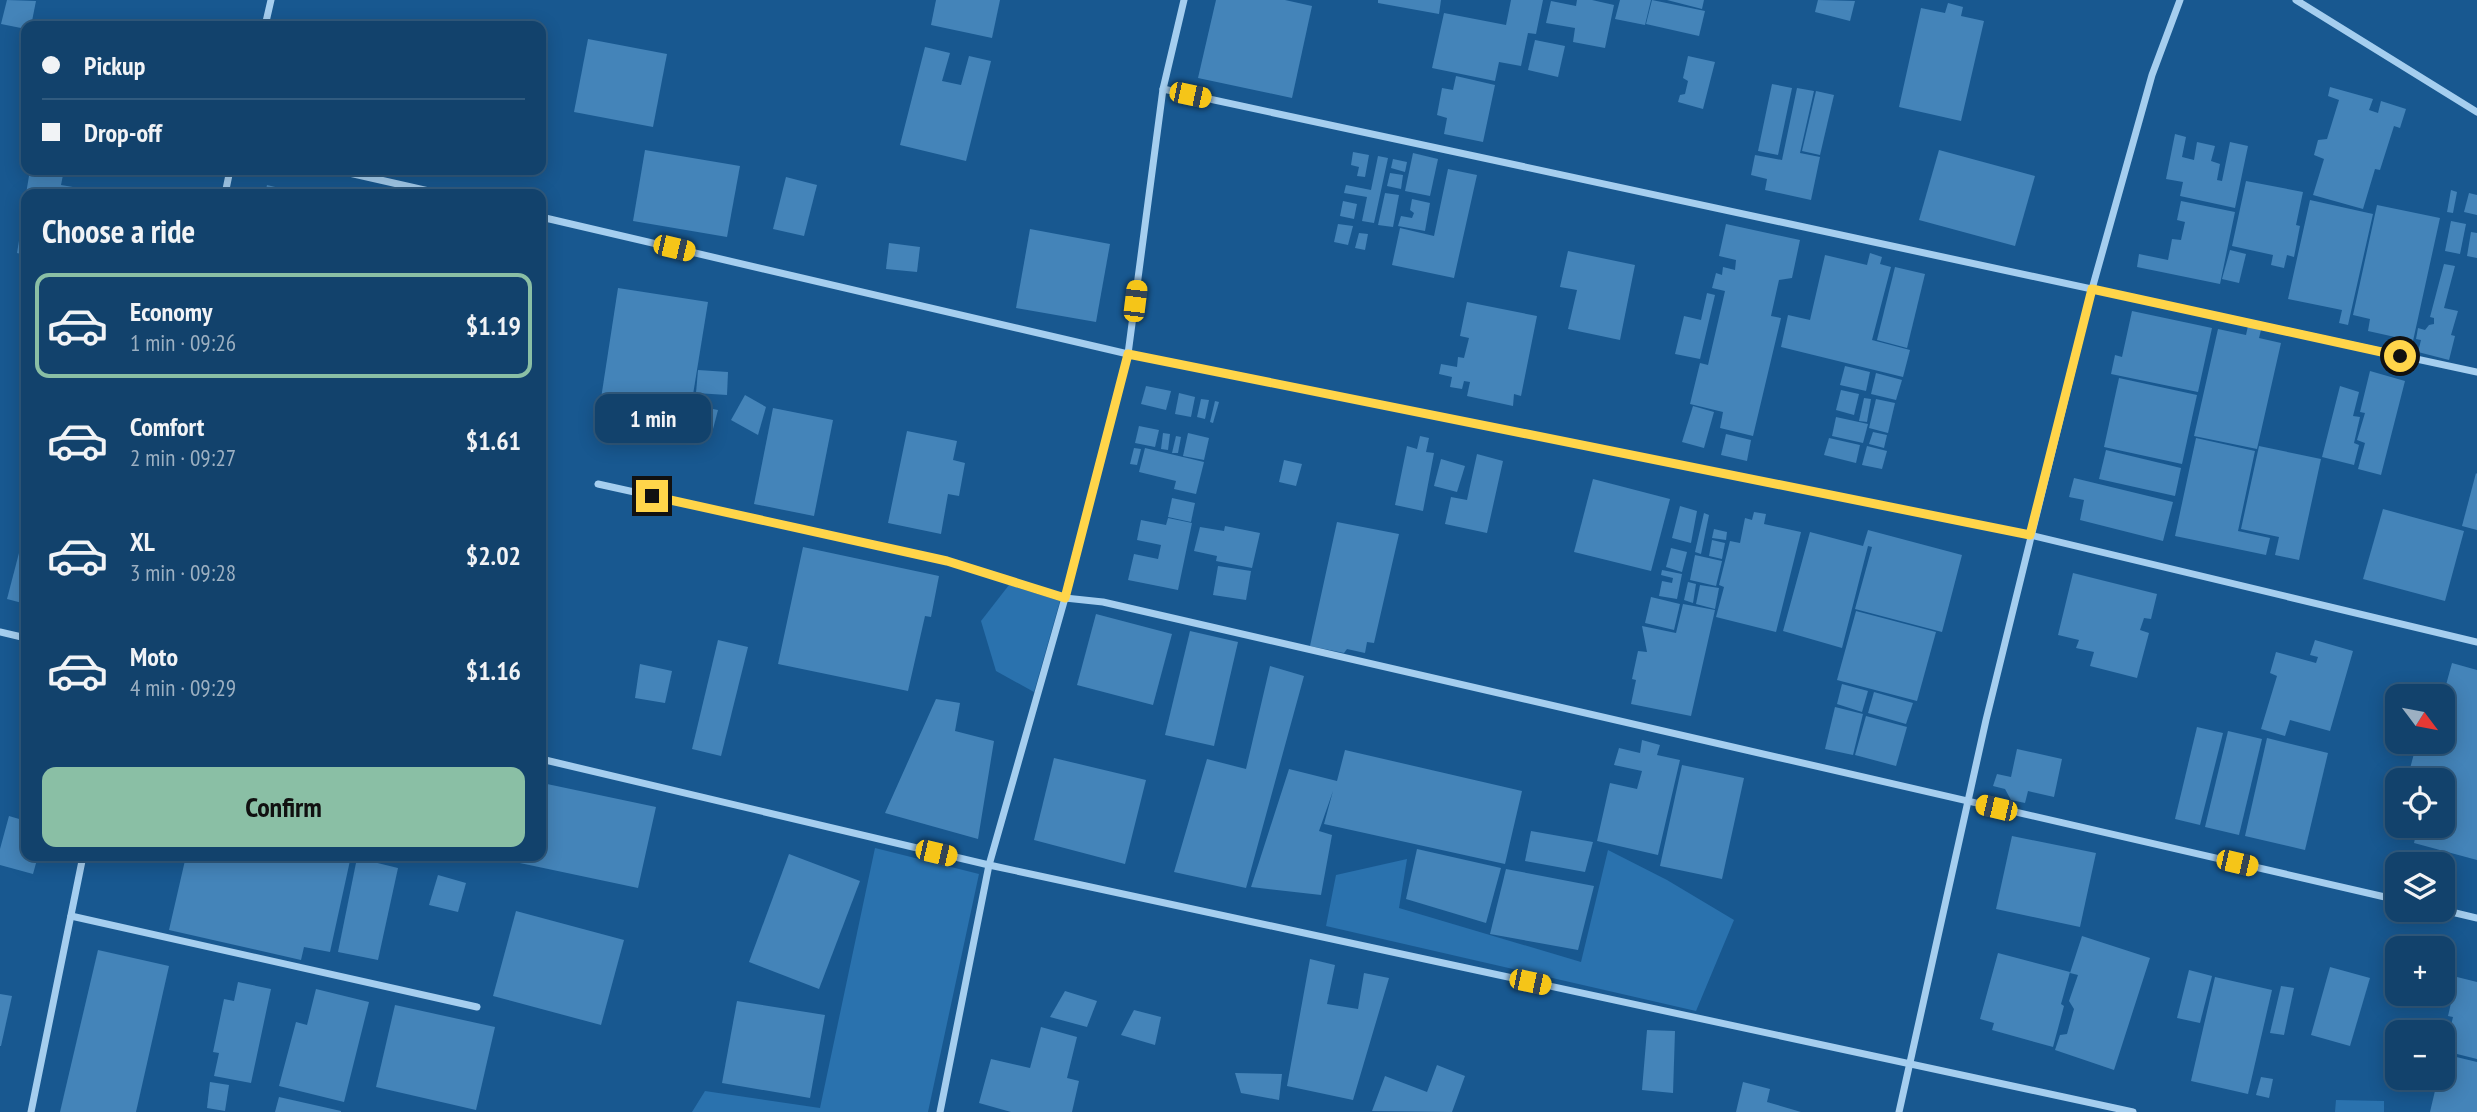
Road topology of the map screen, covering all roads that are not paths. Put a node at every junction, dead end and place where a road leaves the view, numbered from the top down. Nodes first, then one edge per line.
1 (271, 0) edge
2 (1184, 0) edge
3 (2180, 0) edge
4 (2296, 0) edge
5 (266, 21) edge
6 (1163, 89) junction
7 (2477, 112) edge
8 (358, 175) edge
9 (420, 189) edge
10 (546, 218) edge
11 (2092, 289) junction
12 (1128, 354) junction
13 (2477, 372) edge
14 (598, 484) dead end
15 (2030, 535) junction
16 (1065, 598) junction
17 (0, 632) edge
18 (21, 637) edge
19 (2477, 642) edge
20 (546, 760) edge
21 (1969, 802) junction
22 (82, 861) edge
23 (989, 865) junction
24 (2385, 897) edge
25 (2455, 913) edge
26 (71, 916) junction
27 (2477, 918) edge
28 (477, 1007) dead end
29 (1910, 1064) junction
30 (31, 1112) edge
31 (940, 1112) edge
32 (1899, 1112) edge
33 (2133, 1112) edge

1 - 5 street
2 - 6 street
3 - 11 street
4 - 7 street
6 - 11 street
6 - 12 street
8 - 9 street
10 - 12 street
11 - 13 street
11 - 15 street
12 - 15 street
12 - 16 street
14 - 16 street
15 - 19 street
15 - 21 street
16 - 21 street
16 - 23 street
17 - 18 street
20 - 23 street
21 - 24 street
21 - 29 street
22 - 26 street
23 - 29 street
23 - 31 street
25 - 27 street
26 - 28 street
26 - 30 street
29 - 32 street
29 - 33 street

